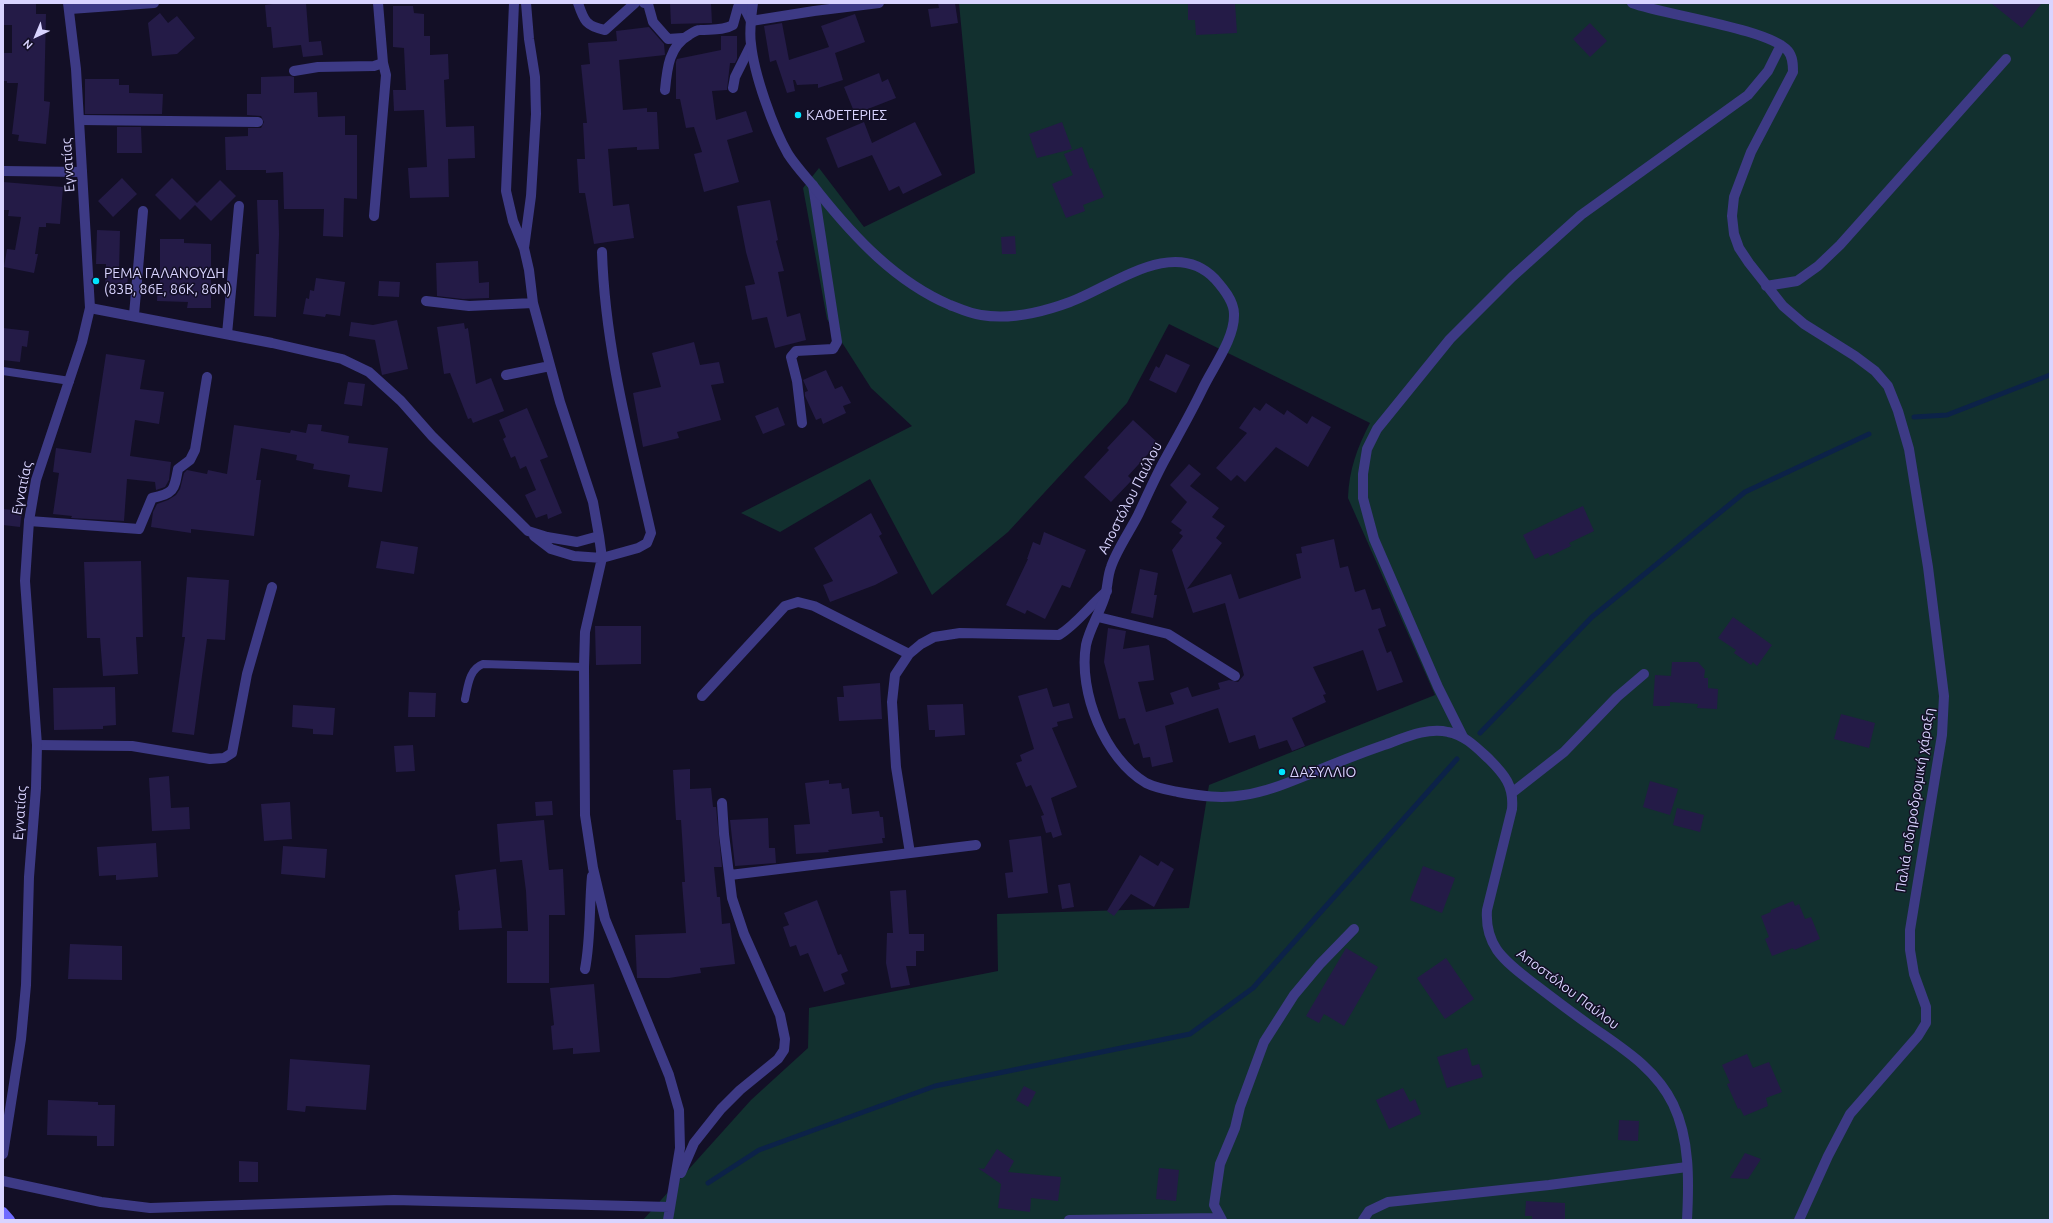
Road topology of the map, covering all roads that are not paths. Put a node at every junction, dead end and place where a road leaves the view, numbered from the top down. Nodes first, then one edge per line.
1 (154, 3) edge
2 (378, 3) edge
3 (514, 3) edge
4 (526, 3) edge
5 (578, 3) edge
6 (635, 3) edge
7 (644, 3) edge
8 (742, 3) edge
9 (753, 3) edge
10 (879, 3) edge
11 (1632, 3) edge
12 (69, 6) edge
13 (751, 21) junction
14 (683, 38) junction
15 (751, 45) junction
16 (1781, 45) junction
17 (2006, 59) dead end
18 (383, 62) junction
19 (294, 71) dead end
20 (734, 88) dead end
21 (665, 90) dead end
22 (80, 120) junction
23 (258, 122) dead end
24 (3, 171) edge
25 (82, 172) junction
26 (813, 185) junction
27 (239, 206) dead end
28 (142, 211) dead end
29 (374, 216) dead end
30 (524, 248) junction
31 (602, 252) dead end
32 (1766, 286) junction
33 (426, 301) dead end
34 (533, 303) junction
35 (90, 308) junction
36 (134, 315) junction
37 (227, 334) junction
38 (550, 366) junction
39 (3, 371) edge
40 (506, 375) dead end
41 (207, 377) dead end
42 (70, 381) junction
43 (802, 423) dead end
44 (29, 521) junction
45 (528, 531) junction
46 (599, 536) junction
47 (602, 558) junction
48 (272, 587) dead end
49 (1107, 591) junction
50 (1098, 617) junction
51 (909, 654) junction
52 (584, 667) junction
53 (1644, 674) dead end
54 (1235, 676) dead end
55 (702, 696) dead end
56 (465, 699) dead end
57 (1463, 737) junction
58 (37, 745) junction
59 (1513, 792) junction
60 (722, 803) dead end
61 (976, 845) dead end
62 (910, 853) junction
63 (592, 868) junction
64 (730, 876) junction
65 (1354, 929) dead end
66 (585, 969) dead end
67 (3, 1154) edge
68 (1687, 1167) junction
69 (3, 1181) edge
70 (673, 1191) junction
71 (670, 1207) junction
72 (3, 1212) edge
73 (1221, 1219) edge
74 (10, 1220) edge
75 (668, 1220) edge
76 (1069, 1220) edge
77 (1363, 1220) edge
78 (1687, 1220) edge
79 (1799, 1220) edge

1 - 12 street
2 - 18 street
3 - 30 street
4 - 30 street
5 - 6 street
7 - 14 street
8 - 13 street
8 - 14 street
9 - 13 street, Αποστόλου Παύλου
10 - 13 street
11 - 16 street
12 - 22 street, Εγνατίας
13 - 15 street, Αποστόλου Παύλου
14 - 21 street
15 - 20 street
15 - 26 street, Αποστόλου Παύλου
16 - 32 street, Παλιά σιδηροδρομική χάραξη
16 - 57 street
17 - 32 street
18 - 19 street
18 - 29 street
22 - 23 street
22 - 25 street, Εγνατίας
24 - 25 street
25 - 35 street, Εγνατίας
26 - 43 street
26 - 49 street, Αποστόλου Παύλου
27 - 37 street
28 - 36 street
30 - 34 street
31 - 47 street
32 - 79 street, Παλιά σιδηροδρομική χάραξη
33 - 34 street
34 - 38 street
35 - 36 street
35 - 42 street, Εγνατίας
36 - 37 street
37 - 45 street
38 - 40 street
38 - 46 street
39 - 42 lane
41 - 44 street
42 - 44 street, Εγνατίας
44 - 58 street, Εγνατίας
45 - 46 street
45 - 47 street
46 - 47 street
47 - 52 street
48 - 58 street
49 - 50 street, Αποστόλου Παύλου
49 - 51 street
50 - 54 street
50 - 57 street, Αποστόλου Παύλου
51 - 55 street
51 - 62 street
52 - 56 lane
52 - 63 street
53 - 59 street
57 - 59 street, Αποστόλου Παύλου
58 - 67 street, Εγνατίας
59 - 68 street, Αποστόλου Παύλου
60 - 64 street
61 - 62 street
62 - 64 street
63 - 66 street
63 - 70 street
64 - 70 street
65 - 73 street
68 - 77 street
68 - 78 street, Αποστόλου Παύλου
69 - 71 street
70 - 71 street
71 - 75 street
72 - 74 main road
73 - 76 street

